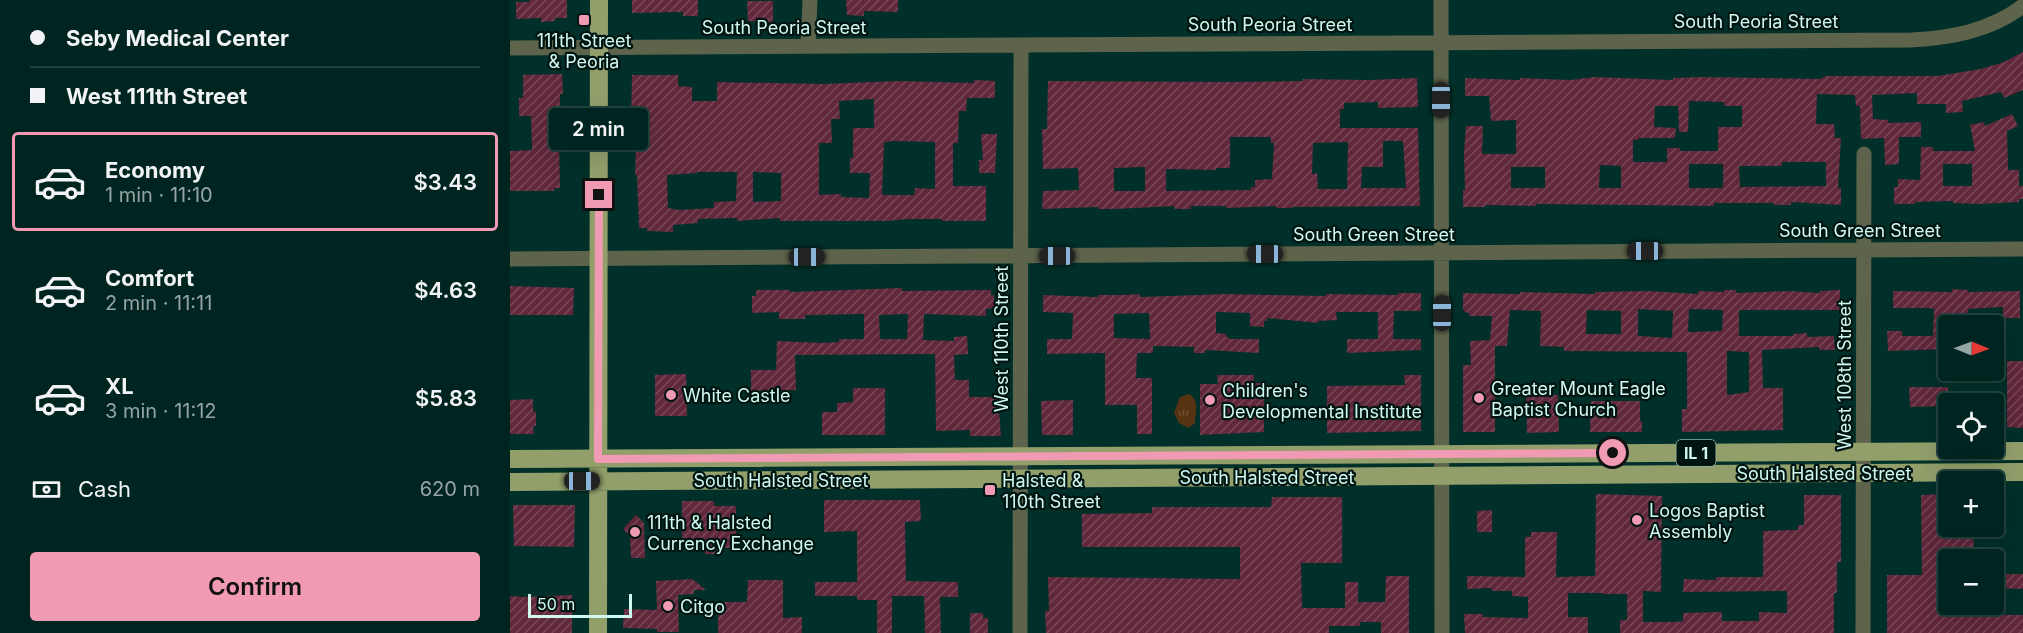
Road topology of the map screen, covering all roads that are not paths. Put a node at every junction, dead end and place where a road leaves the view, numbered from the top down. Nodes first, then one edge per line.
1 (599, 0) edge
2 (810, 0) edge
3 (1441, 0) edge
4 (2023, 6) edge
5 (1441, 42) junction
6 (1021, 45) junction
7 (808, 46) junction
8 (599, 47) junction
9 (510, 48) edge
10 (1864, 154) dead end
11 (2023, 249) edge
12 (1864, 250) junction
13 (1442, 253) junction
14 (1020, 256) junction
15 (510, 259) edge
16 (599, 259) junction
17 (2023, 451) edge
18 (1863, 452) junction
19 (1442, 455) junction
20 (1021, 457) junction
21 (510, 459) edge
22 (598, 459) junction
23 (2023, 472) edge
24 (1863, 473) junction
25 (1442, 476) junction
26 (1021, 478) junction
27 (598, 481) junction
28 (510, 482) edge
29 (598, 633) edge
30 (1020, 633) edge
31 (1442, 633) edge
32 (1863, 633) edge

1 - 8 main road
2 - 7 street
3 - 5 street
4 - 5 street, South Peoria Street
5 - 6 street, South Peoria Street
5 - 13 street
6 - 7 street, South Peoria Street
6 - 14 street, West 110th Street
7 - 8 street, South Peoria Street
8 - 9 street, South Peoria Street
8 - 16 main road
10 - 12 street, West 108th Street
11 - 12 street, South Green Street
12 - 13 street, South Green Street
12 - 18 street, West 108th Street
13 - 14 street, South Green Street
13 - 19 street
14 - 16 street, South Green Street
14 - 20 street, West 110th Street
15 - 16 street, South Green Street
16 - 22 main road
17 - 18 main road, South Halsted Street / IL 1
18 - 19 main road, South Halsted Street / IL 1
18 - 24 street, West 108th Street
19 - 20 main road, South Halsted Street / IL 1
19 - 25 street
20 - 22 main road, South Halsted Street / IL 1
20 - 26 street, West 110th Street
21 - 22 main road, South Halsted Street / IL 1
22 - 27 main road
23 - 24 main road, South Halsted Street / IL 1
24 - 25 main road, South Halsted Street / IL 1
24 - 32 street, West 108th Street
25 - 26 main road, South Halsted Street / IL 1
25 - 31 street
26 - 27 main road, South Halsted Street / IL 1
26 - 30 street, West 110th Street
27 - 28 main road, South Halsted Street / IL 1
27 - 29 main road

